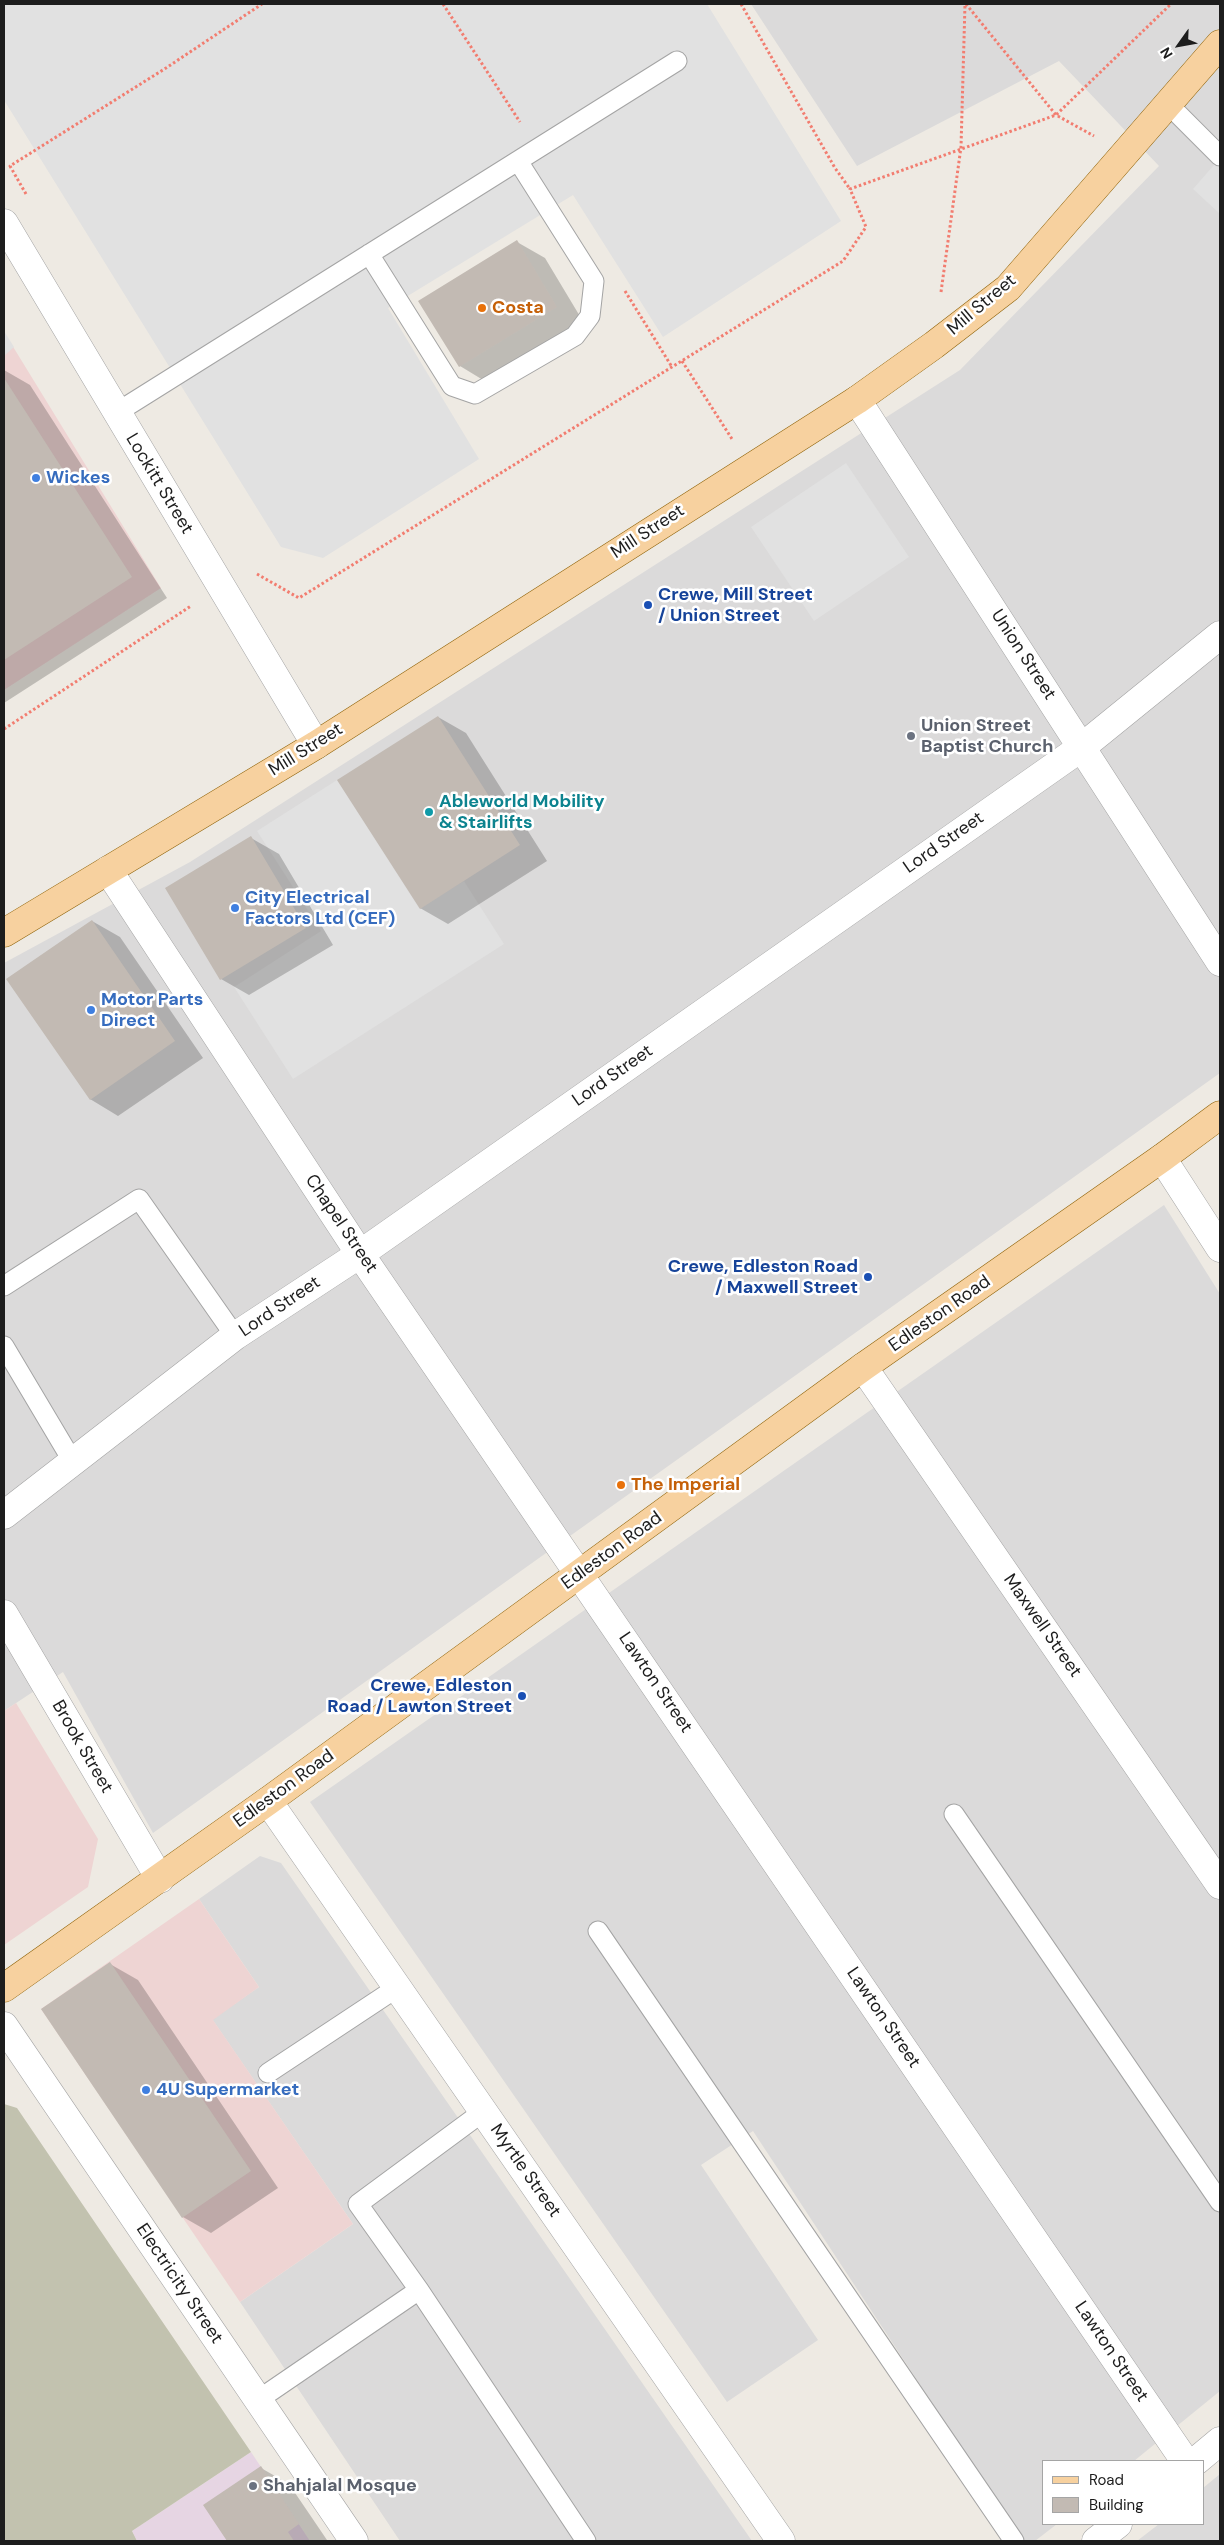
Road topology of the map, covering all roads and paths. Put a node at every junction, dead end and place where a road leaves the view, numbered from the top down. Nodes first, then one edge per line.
1 (262, 4) edge
2 (741, 4) edge
3 (965, 4) edge
4 (1171, 4) edge
5 (1220, 44) edge
6 (677, 61) dead end
7 (1168, 104) junction
8 (1056, 115) junction
9 (961, 147) junction
10 (1125, 153) junction
11 (1220, 156) edge
12 (518, 161) junction
13 (10, 166) dead end
14 (850, 189) junction
15 (4, 222) edge
16 (369, 254) junction
17 (934, 345) junction
18 (682, 361) junction
19 (857, 400) junction
20 (116, 413) junction
21 (736, 445) dead end
22 (256, 574) dead end
23 (197, 602) dead end
24 (1220, 635) edge
25 (4, 729) edge
26 (316, 745) junction
27 (1082, 747) junction
28 (108, 870) junction
29 (4, 933) edge
30 (1220, 962) edge
31 (1220, 1115) edge
32 (1162, 1158) junction
33 (1220, 1248) edge
34 (360, 1254) junction
35 (4, 1286) edge
36 (236, 1336) junction
37 (4, 1346) edge
38 (863, 1367) junction
39 (73, 1462) junction
40 (4, 1515) edge
41 (581, 1574) junction
42 (4, 1614) edge
43 (268, 1801) junction
44 (954, 1814) dead end
45 (160, 1879) junction
46 (1220, 1885) edge
47 (598, 1931) dead end
48 (398, 1987) junction
49 (4, 1988) edge
50 (4, 2026) edge
51 (268, 2073) dead end
52 (484, 2111) junction
53 (1220, 2202) edge
54 (419, 2290) junction
55 (258, 2400) junction
56 (1220, 2441) edge
57 (1184, 2460) edge
58 (1197, 2460) edge
59 (1117, 2525) edge
60 (354, 2541) edge
61 (586, 2541) edge
62 (781, 2541) edge
63 (1014, 2541) edge
64 (1096, 2541) edge

1 - 13 path
2 - 14 path
3 - 8 path
3 - 9 path
4 - 8 path
5 - 7 main road, Mill Street
6 - 12 lane
7 - 10 main road, Mill Street
7 - 11 lane
8 - 9 path
8 - 10 path
9 - 14 path
9 - 17 path
10 - 17 main road, Mill Street
12 - 16 lane
12 - 16 lane
14 - 18 path
15 - 20 street, Lockitt Street
16 - 20 lane
17 - 19 main road, Mill Street
18 - 21 path
18 - 22 path
19 - 26 main road, Mill Street
19 - 27 street, Union Street
20 - 26 street, Lockitt Street
23 - 25 path
24 - 27 street, Lord Street
26 - 28 main road, Mill Street
27 - 30 street, Union Street
27 - 34 street, Lord Street
28 - 29 main road, Mill Street
28 - 34 street, Chapel Street
31 - 32 main road, Edleston Road
32 - 33 street
32 - 38 main road, Edleston Road
34 - 36 street, Lord Street
34 - 41 street, Chapel Street
35 - 36 lane
36 - 39 street, Lord Street
37 - 39 lane
38 - 41 main road, Edleston Road
38 - 46 street, Maxwell Street
39 - 40 street, Lord Street
41 - 43 main road, Edleston Road
41 - 57 street, Lawton Street
42 - 45 street, Brook Street
43 - 45 main road, Edleston Road
43 - 48 street, Myrtle Street
44 - 53 lane
45 - 49 main road, Edleston Road
47 - 63 lane
48 - 51 lane
48 - 52 street, Myrtle Street
50 - 55 street, Electricity Street
52 - 54 lane
52 - 62 street, Myrtle Street
54 - 55 lane
54 - 61 lane
55 - 60 street, Electricity Street
56 - 58 street
59 - 64 street

